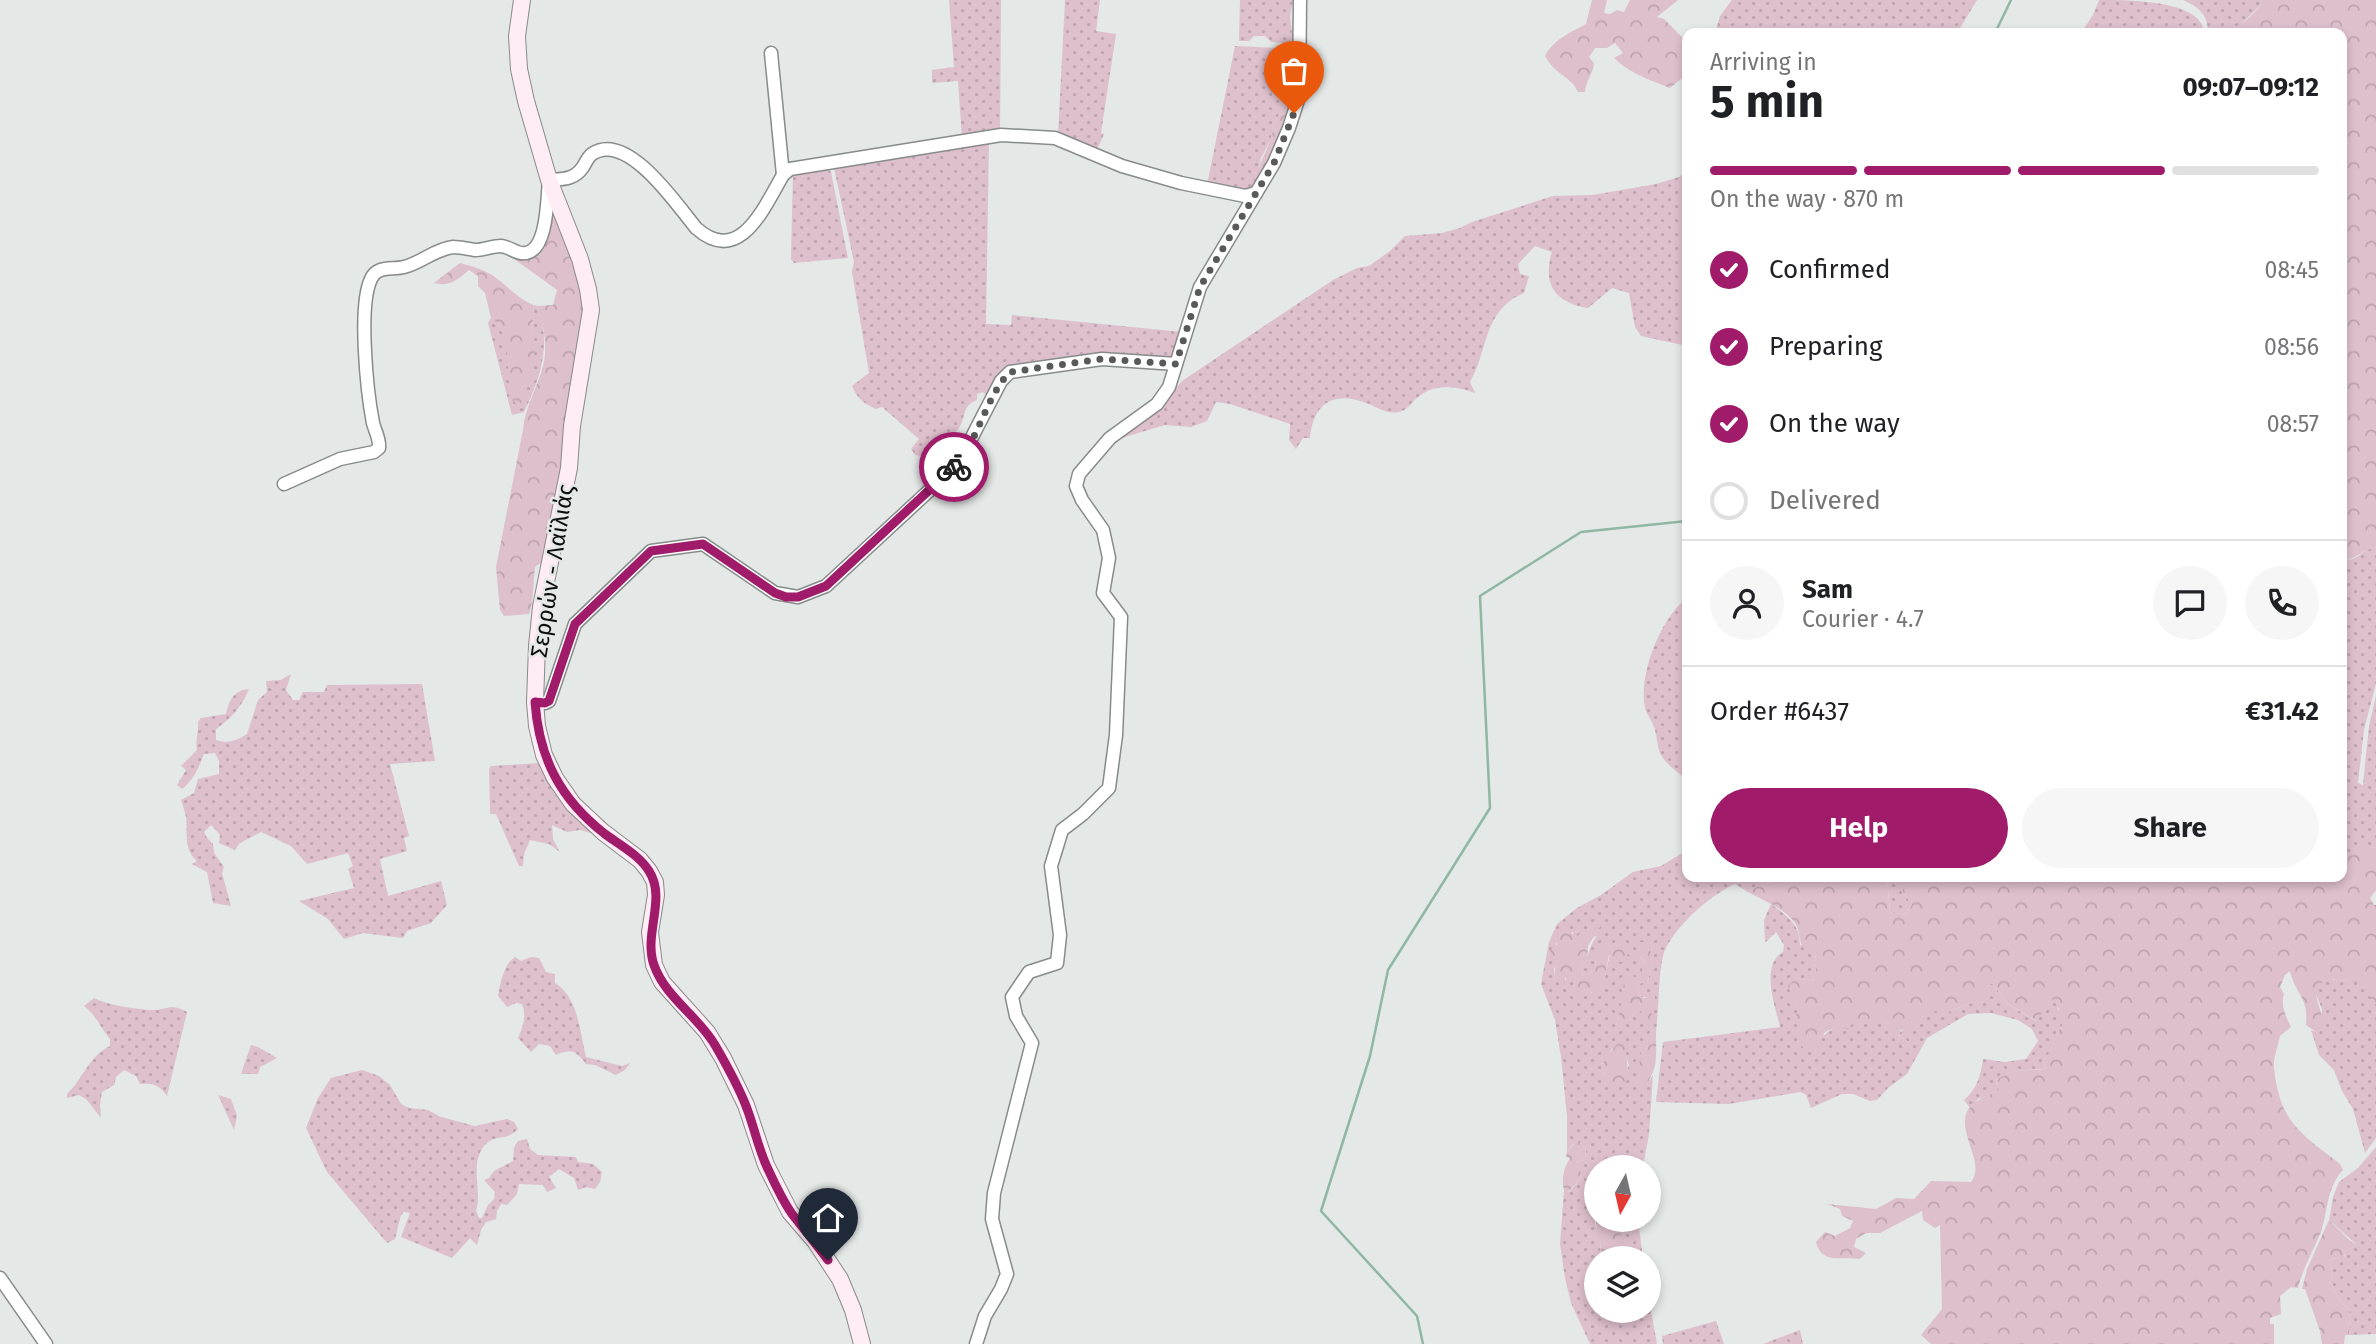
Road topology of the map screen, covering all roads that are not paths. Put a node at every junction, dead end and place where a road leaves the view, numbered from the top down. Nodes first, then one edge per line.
1 (522, 0) edge
2 (1300, 0) edge
3 (771, 53) dead end
4 (783, 175) junction
5 (549, 180) junction
6 (1256, 193) junction
7 (1176, 364) junction
8 (284, 484) dead end
9 (535, 702) junction
10 (0, 1278) edge
11 (46, 1344) edge
12 (862, 1344) edge
13 (976, 1344) edge

1 - 5 main road, Σερρών - Λαϊλιάς
2 - 6 street
3 - 4 street
4 - 5 street
4 - 6 street
5 - 8 street
5 - 9 main road, Σερρών - Λαϊλιάς
6 - 7 street
7 - 9 street
7 - 13 street
9 - 12 main road, Σερρών - Λαϊλιάς
10 - 11 street

